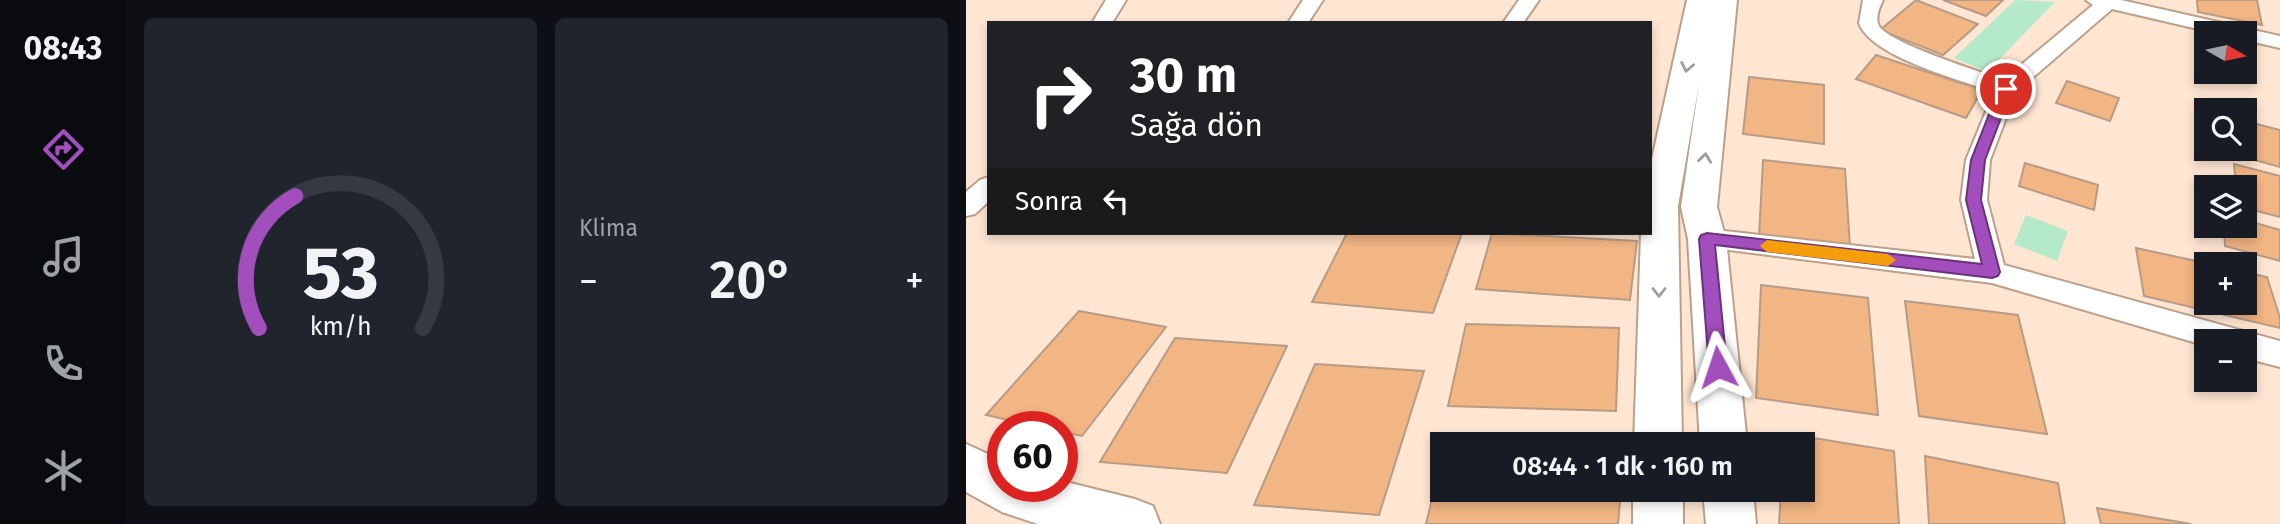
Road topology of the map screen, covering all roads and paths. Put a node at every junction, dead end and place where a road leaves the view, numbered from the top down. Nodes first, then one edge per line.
1 (1116, 0) edge
2 (1313, 0) edge
3 (1529, 0) edge
4 (1700, 0) edge
5 (1724, 0) edge
6 (1873, 0) edge
7 (2105, 1) edge
8 (1103, 21) edge
9 (1299, 21) edge
10 (1514, 21) edge
11 (2194, 22) edge
12 (2258, 37) edge
13 (2280, 42) edge
14 (2006, 89) junction
15 (987, 188) edge
16 (1655, 206) edge
17 (966, 207) edge
18 (1703, 223) junction
19 (1992, 272) junction
20 (2194, 330) edge
21 (2257, 348) edge
22 (2280, 354) edge
23 (1658, 432) edge
24 (1723, 432) edge
25 (966, 467) edge
26 (1658, 502) edge
27 (1729, 502) edge
28 (1135, 524) edge
29 (1658, 524) edge
30 (1731, 524) edge

1 - 8 street
2 - 9 street
3 - 10 street
4 -> 16 main road
18 -> 5 main road
6 - 14 street
7 - 11 street
7 - 14 street
12 - 13 street
14 - 19 street
15 - 17 street
16 - 18 street
16 -> 23 main road
18 - 19 street
18 - 24 main road
19 - 20 street
21 - 22 street
25 - 28 main road
26 - 29 main road
27 - 30 main road

